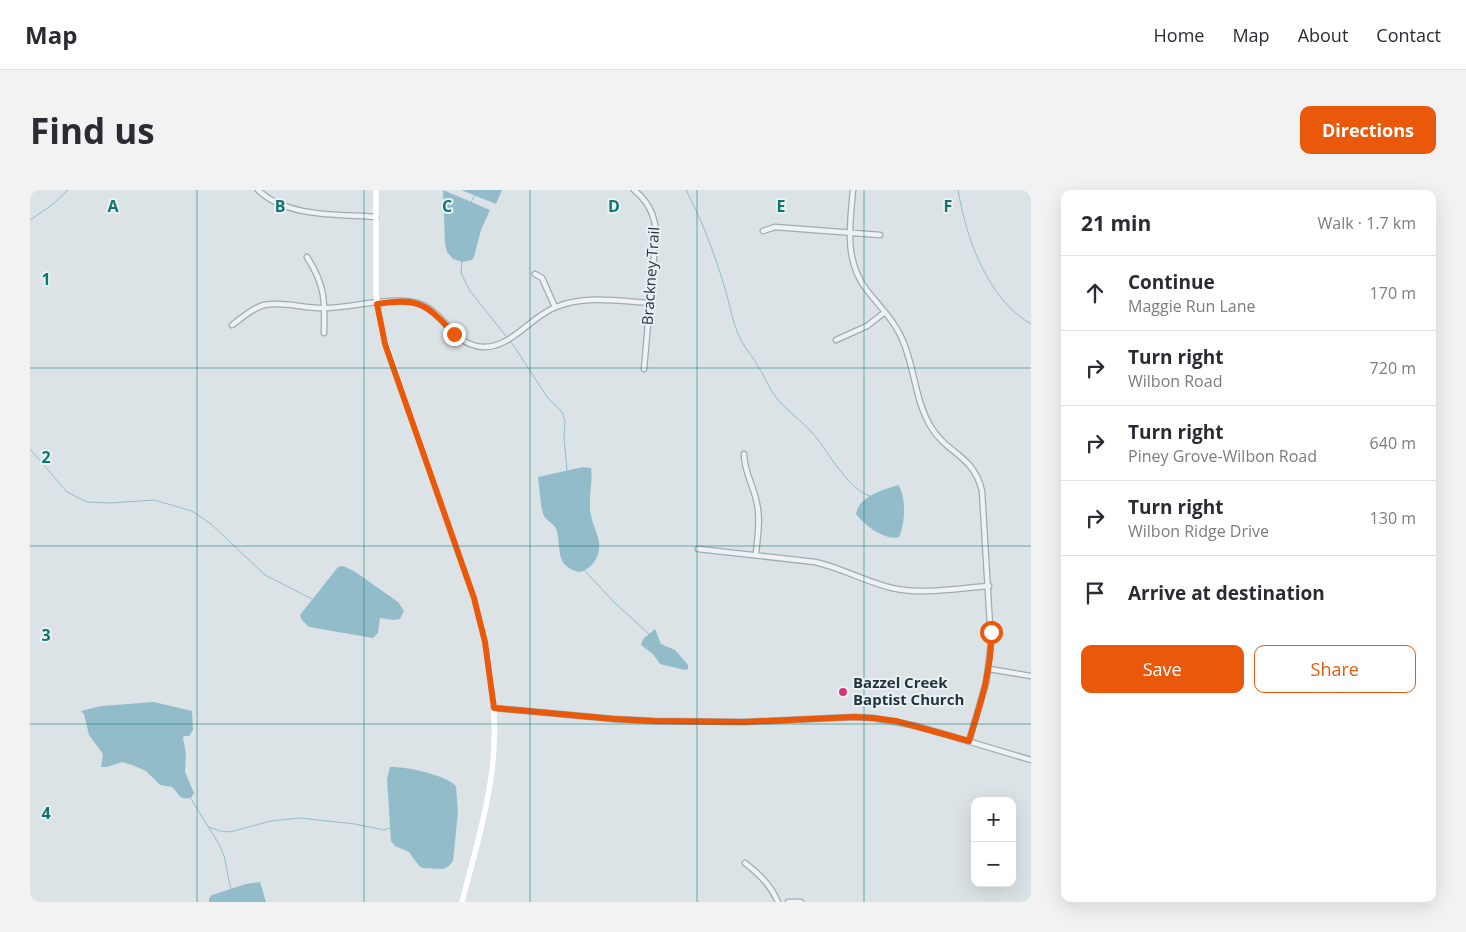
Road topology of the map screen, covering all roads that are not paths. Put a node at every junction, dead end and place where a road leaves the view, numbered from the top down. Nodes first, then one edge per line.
1 (258, 190) edge
2 (376, 190) edge
3 (634, 190) edge
4 (853, 190) edge
5 (376, 217) junction
6 (763, 232) dead end
7 (850, 232) junction
8 (880, 235) dead end
9 (307, 256) dead end
10 (535, 274) dead end
11 (650, 303) junction
12 (377, 304) junction
13 (555, 307) junction
14 (325, 308) junction
15 (885, 312) junction
16 (232, 325) dead end
17 (324, 333) dead end
18 (836, 340) dead end
19 (644, 369) dead end
20 (744, 454) dead end
21 (698, 549) dead end
22 (756, 556) junction
23 (989, 586) junction
24 (989, 669) junction
25 (1031, 676) edge
26 (494, 708) junction
27 (969, 741) junction
28 (1031, 760) edge
29 (745, 863) dead end
30 (462, 902) edge
31 (778, 902) edge
32 (788, 902) edge
33 (801, 902) edge

1 - 5 street
2 - 5 street
3 - 11 street, Brackney Trail
4 - 7 street
5 - 12 street
6 - 7 street
7 - 8 street
7 - 15 street
9 - 14 street
10 - 13 street
11 - 13 street
11 - 19 street, Brackney Trail
12 - 13 street
12 - 14 street
12 - 26 street
14 - 16 street
14 - 17 street
15 - 18 street
15 - 23 street
20 - 22 street
21 - 22 street
22 - 23 street
23 - 24 street
24 - 25 street
24 - 27 street
26 - 27 street
26 - 30 street
27 - 28 street
29 - 31 street
32 - 33 street

